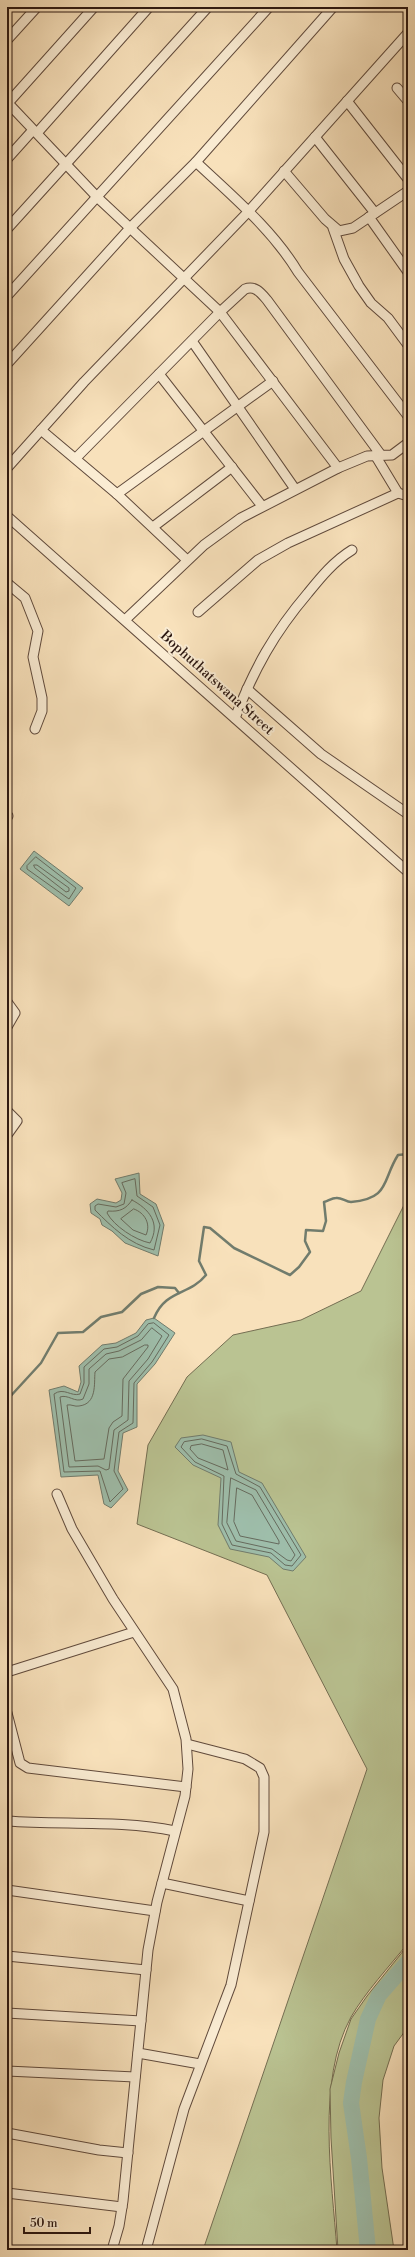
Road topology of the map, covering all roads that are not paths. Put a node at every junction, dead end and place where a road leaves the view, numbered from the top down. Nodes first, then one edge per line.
1 (37, 7) edge
2 (94, 7) edge
3 (149, 7) edge
4 (208, 7) edge
5 (269, 7) edge
6 (333, 7) edge
7 (408, 33) edge
8 (7, 40) edge
9 (397, 88) dead end
10 (347, 101) junction
11 (408, 101) edge
12 (7, 103) edge
13 (35, 131) junction
14 (315, 137) junction
15 (7, 159) edge
16 (196, 162) junction
17 (66, 164) junction
18 (284, 171) junction
19 (408, 179) edge
20 (407, 194) edge
21 (98, 198) junction
22 (248, 212) junction
23 (372, 215) junction
24 (131, 228) junction
25 (333, 228) junction
26 (7, 229) edge
27 (408, 272) edge
28 (185, 278) junction
29 (7, 296) edge
30 (220, 312) junction
31 (192, 341) junction
32 (408, 345) edge
33 (7, 364) edge
34 (159, 374) junction
35 (273, 381) junction
36 (238, 407) junction
37 (408, 416) edge
38 (42, 430) junction
39 (205, 432) junction
40 (408, 443) edge
41 (378, 455) junction
42 (76, 458) junction
43 (232, 467) junction
44 (7, 468) edge
45 (338, 468) junction
46 (295, 489) junction
47 (398, 493) junction
48 (117, 494) junction
49 (408, 496) edge
50 (262, 506) junction
51 (7, 516) edge
52 (153, 527) junction
53 (352, 550) dead end
54 (187, 560) junction
55 (7, 582) edge
56 (198, 612) dead end
57 (125, 620) junction
58 (247, 689) junction
59 (235, 718) junction
60 (35, 729) dead end
61 (408, 814) edge
62 (408, 872) edge
63 (7, 1002) edge
64 (7, 1027) edge
65 (7, 1111) edge
66 (7, 1135) edge
67 (57, 1494) dead end
68 (134, 1632) junction
69 (7, 1672) edge
70 (7, 1713) edge
71 (186, 1744) junction
72 (186, 1787) junction
73 (7, 1821) edge
74 (176, 1831) junction
75 (162, 1883) junction
76 (7, 1890) edge
77 (248, 1901) junction
78 (156, 1911) junction
79 (7, 1956) edge
80 (146, 1970) junction
81 (7, 2012) edge
82 (141, 2021) junction
83 (138, 2053) junction
84 (200, 2064) junction
85 (7, 2071) edge
86 (135, 2078) junction
87 (7, 2133) edge
88 (128, 2153) junction
89 (7, 2192) edge
90 (122, 2207) junction
91 (112, 2250) edge
92 (146, 2250) edge

1 - 8 street
2 - 12 street
3 - 13 street
4 - 17 street
5 - 21 street
6 - 16 street
7 - 10 street
9 - 11 street
10 - 14 street
10 - 19 street
12 - 13 street
13 - 15 street
13 - 17 street
14 - 18 street
14 - 23 street
16 - 22 street
16 - 24 street
17 - 21 street
17 - 26 street
18 - 22 street
18 - 25 street
20 - 23 street
21 - 24 street
21 - 29 street
22 - 28 street
22 - 37 street
23 - 25 street
23 - 27 street
24 - 28 street
24 - 33 street
25 - 32 street
28 - 30 street
28 - 38 street
30 - 31 street
30 - 35 street
30 - 41 street
31 - 34 street
31 - 36 street
34 - 39 street
34 - 42 street
35 - 36 street
35 - 45 street
36 - 39 street
36 - 46 street
38 - 42 street
38 - 44 street
39 - 43 street
39 - 48 street
40 - 41 street
41 - 45 street
41 - 47 street
42 - 48 street
43 - 50 street
43 - 52 street
45 - 46 street
46 - 50 street
47 - 49 street
47 - 56 street
48 - 52 street
50 - 54 street
51 - 57 street, Bophuthatswana Street
52 - 54 street
53 - 58 street
54 - 57 street
55 - 60 street
57 - 59 street, Bophuthatswana Street
58 - 59 street
58 - 61 street
59 - 62 street, Bophuthatswana Street
63 - 64 street
65 - 66 street
67 - 68 street
68 - 69 street
68 - 71 street
70 - 72 street
71 - 72 street
71 - 77 street
72 - 74 street
73 - 74 street
74 - 75 street
75 - 77 street
75 - 78 street
76 - 78 street
77 - 84 street
78 - 80 street
79 - 80 street
80 - 82 street
81 - 82 street
82 - 83 street
83 - 84 street
83 - 86 street
84 - 92 street
85 - 86 street
86 - 88 street
87 - 88 street
88 - 90 street
89 - 90 street
90 - 91 street

